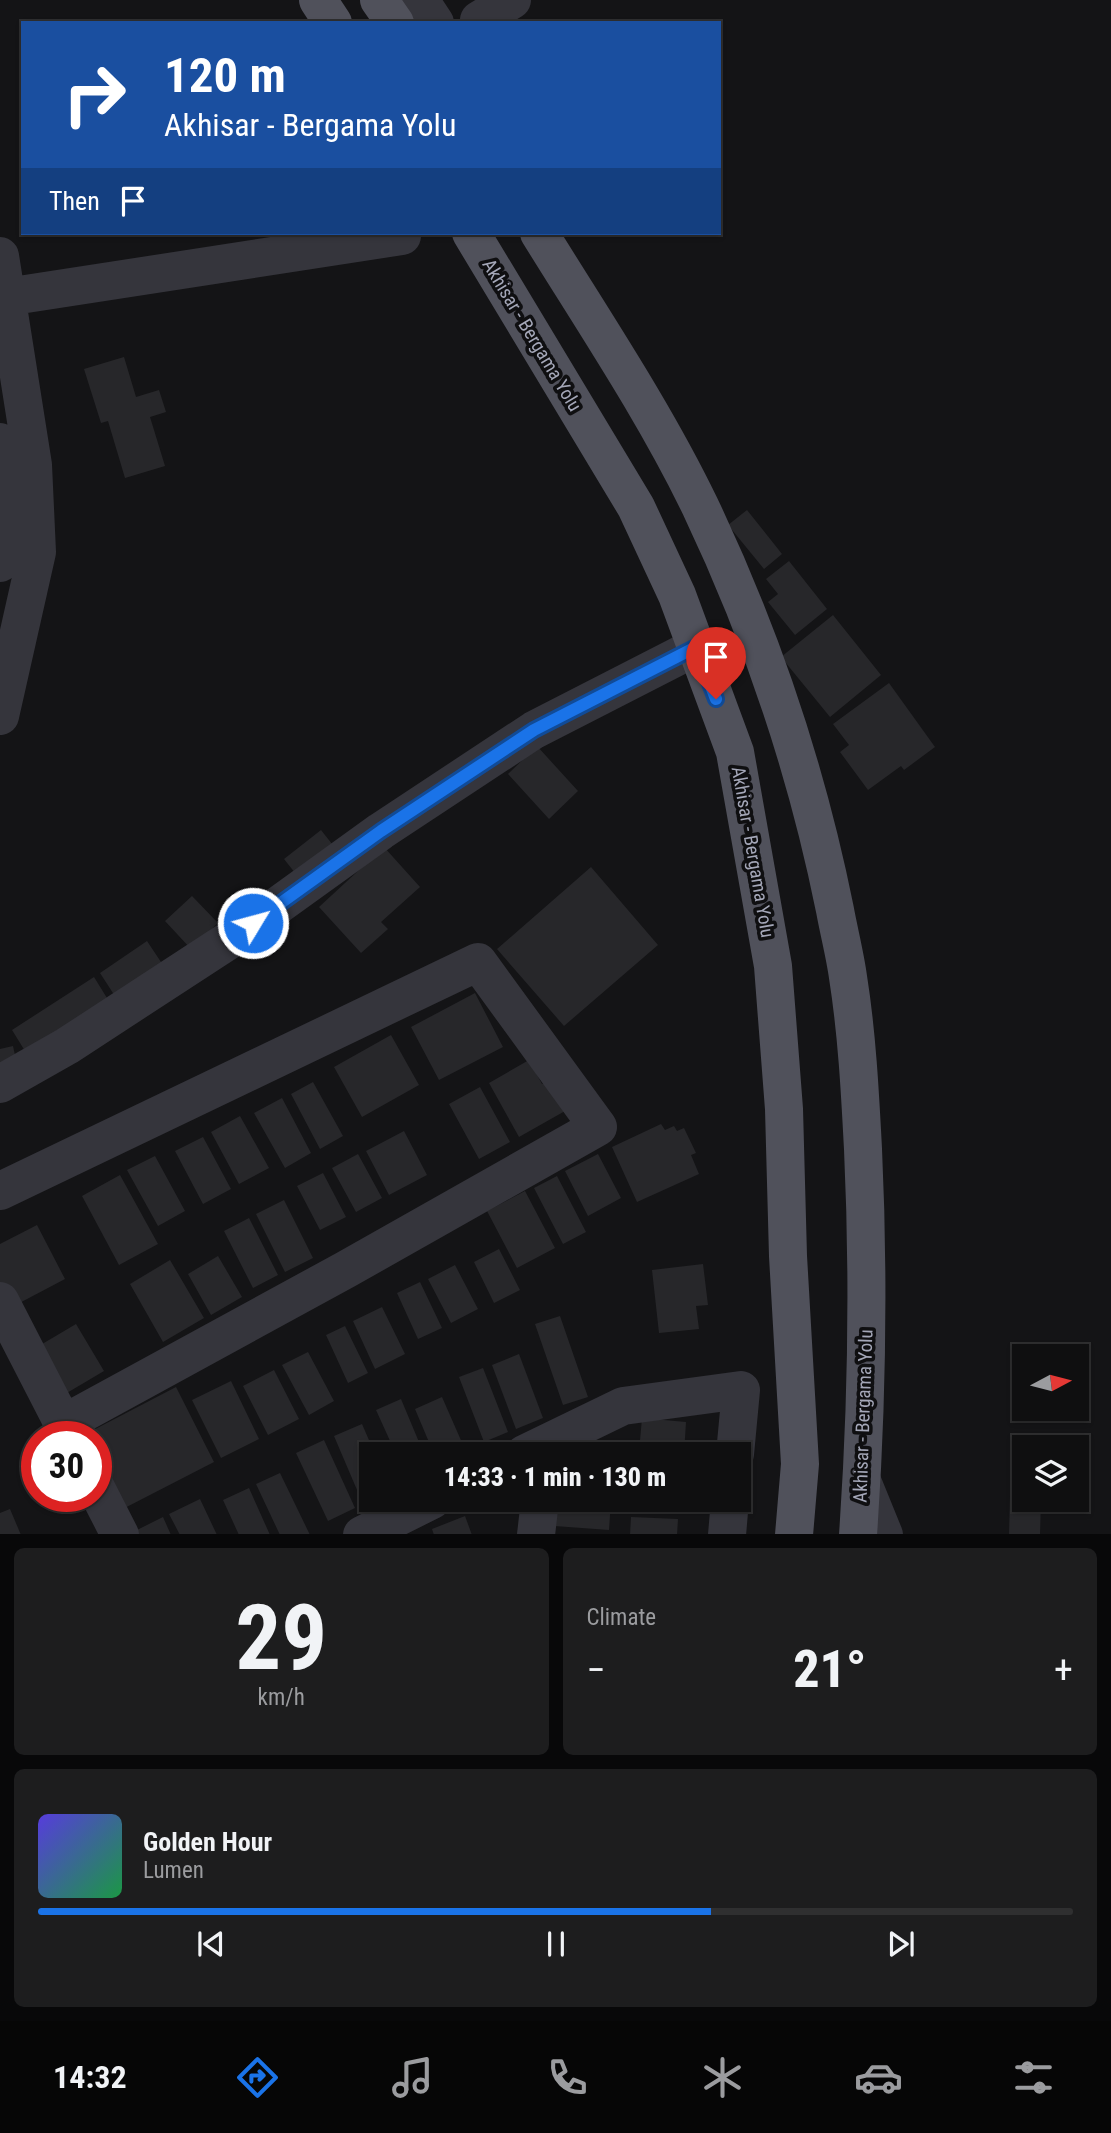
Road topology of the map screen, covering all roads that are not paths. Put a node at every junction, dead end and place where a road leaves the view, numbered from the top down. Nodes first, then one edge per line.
1 (318, 0) edge
2 (379, 0) edge
3 (420, 0) edge
4 (512, 0) edge
5 (479, 20) dead end
6 (332, 21) edge
7 (394, 21) edge
8 (434, 21) edge
9 (472, 235) edge
10 (540, 235) edge
11 (402, 236) dead end
12 (0, 256) edge
13 (3, 298) edge
14 (0, 442) edge
15 (0, 563) edge
16 (696, 647) junction
17 (0, 716) edge
18 (0, 1084) edge
19 (0, 1191) edge
20 (4, 1321) edge
21 (61, 1421) edge
22 (82, 1421) edge
23 (555, 1442) edge
24 (736, 1442) edge
25 (862, 1481) junction
26 (108, 1512) edge
27 (408, 1512) edge
28 (539, 1512) edge
29 (729, 1512) edge
30 (119, 1534) edge
31 (364, 1534) edge
32 (536, 1534) edge
33 (727, 1534) edge
34 (794, 1534) edge
35 (858, 1534) edge
36 (884, 1534) edge

1 - 6 main road
2 - 7 main road
3 - 8 street
4 - 5 street
9 - 16 main road, Akhisar - Bergama Yolu
10 - 25 main road, Akhisar - Bergama Yolu
11 - 13 street
12 - 13 street
13 - 17 street
14 - 15 street
16 - 18 street
16 - 34 main road, Akhisar - Bergama Yolu
19 - 22 street
20 - 21 street
23 - 24 street
25 - 35 main road, Akhisar - Bergama Yolu
25 - 36 street
26 - 30 street
27 - 31 street
28 - 32 street
29 - 33 street

